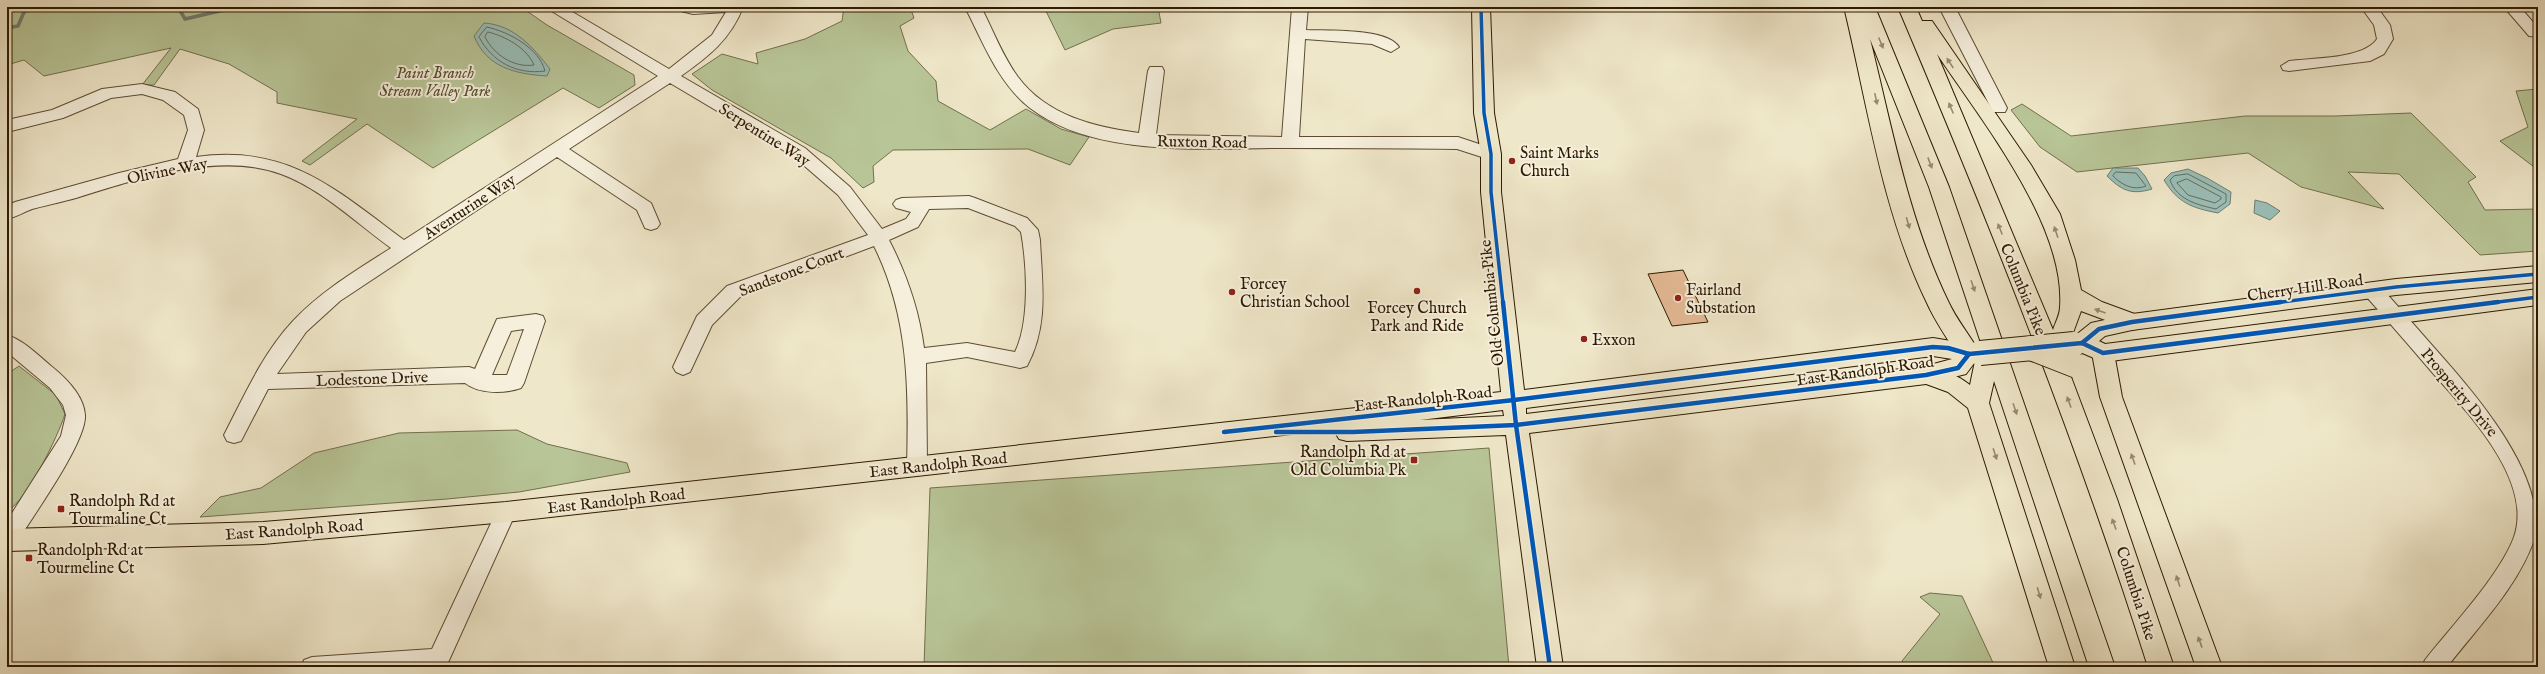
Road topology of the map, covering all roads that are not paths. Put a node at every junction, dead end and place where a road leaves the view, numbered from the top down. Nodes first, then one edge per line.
1 (553, 7) edge
2 (682, 7) edge
3 (732, 7) edge
4 (735, 7) edge
5 (973, 7) edge
6 (1300, 7) edge
7 (1481, 7) edge
8 (1853, 7) edge
9 (1866, 7) edge
10 (1907, 7) edge
11 (1915, 7) edge
12 (1947, 7) edge
13 (2369, 7) edge
14 (2512, 7) edge
15 (2534, 33) dead end
16 (1298, 34) junction
17 (1391, 47) dead end
18 (2289, 66) dead end
19 (1156, 71) dead end
20 (670, 76) junction
21 (1999, 108) dead end
22 (7, 126) edge
23 (1146, 140) junction
24 (1290, 142) junction
25 (557, 149) junction
26 (1491, 154) junction
27 (185, 164) junction
28 (921, 203) junction
29 (902, 204) dead end
30 (7, 213) edge
31 (651, 224) dead end
32 (878, 238) junction
33 (403, 248) junction
34 (2538, 274) edge
35 (2372, 290) junction
36 (2071, 294) junction
37 (2538, 297) edge
38 (2394, 315) junction
39 (2132, 322) junction
40 (7, 342) edge
41 (2071, 344) junction
42 (2031, 348) junction
43 (2103, 353) junction
44 (1981, 356) junction
45 (916, 357) junction
46 (683, 367) dead end
47 (1926, 375) junction
48 (262, 382) junction
49 (479, 383) dead end
50 (2111, 397) junction
51 (1514, 400) junction
52 (1978, 402) junction
53 (1516, 425) junction
54 (1224, 432) junction
55 (234, 435) dead end
56 (917, 466) junction
57 (2531, 498) edge
58 (506, 512) junction
59 (7, 540) edge
60 (437, 663) edge
61 (312, 667) edge
62 (1550, 667) edge
63 (2062, 667) edge
64 (2102, 667) edge
65 (2161, 667) edge
66 (2209, 667) edge
67 (2433, 667) edge

1 - 20 street, Serpentine Way
2 - 3 street
4 - 20 street, Aventurine Way
5 - 23 street, Ruxton Road
6 - 16 street
7 - 26 main road, Old Columbia Pike
8 -> 44 main road
9 -> 64 main road
65 -> 10 main road, Columbia Pike
36 -> 11 main road
12 - 21 street
13 - 18 street
14 - 15 street
16 - 17 street
16 - 24 street
19 - 23 street
20 - 25 street, Aventurine Way
20 - 32 street, Serpentine Way
22 - 27 street
23 - 24 street, Ruxton Road
24 - 26 street, Ruxton Road
25 - 31 street
25 - 33 street, Aventurine Way
26 - 51 main road, Old Columbia Pike
27 - 30 street, Olivine Way
27 - 33 street, Olivine Way
28 - 29 street
28 - 32 street, Sandstone Court
28 - 45 street
32 - 45 street, Serpentine Way
32 - 46 street, Sandstone Court
33 - 48 street, Aventurine Way
34 - 35 main road, Cherry Hill Road
35 - 38 street, Prosperity Drive
35 - 39 main road, Cherry Hill Road
39 -> 36 main road
36 - 41 main road
37 - 38 main road
38 - 43 main road
38 - 57 street, Prosperity Drive
39 - 41 main road, Cherry Hill Road
40 - 59 street
41 - 42 main road, bridge
41 - 43 main road
42 - 44 main road, bridge
42 - 50 main road, bridge
43 - 50 main road
44 - 47 main road, East Randolph Road
44 - 51 main road, East Randolph Road
44 - 52 main road
45 - 56 street, Serpentine Way
47 - 52 main road
47 - 53 main road, East Randolph Road
48 - 49 street, Lodestone Drive
48 - 55 street, Aventurine Way
66 -> 50 main road
51 - 53 main road, Old Columbia Pike
51 - 54 main road, East Randolph Road
52 -> 63 main road
53 - 54 main road, East Randolph Road
53 - 62 main road, Old Columbia Pike
54 - 56 main road, East Randolph Road
56 - 58 main road, East Randolph Road
57 - 67 street, Prosperity Drive
58 - 59 main road, East Randolph Road
58 - 60 street
60 - 61 street

